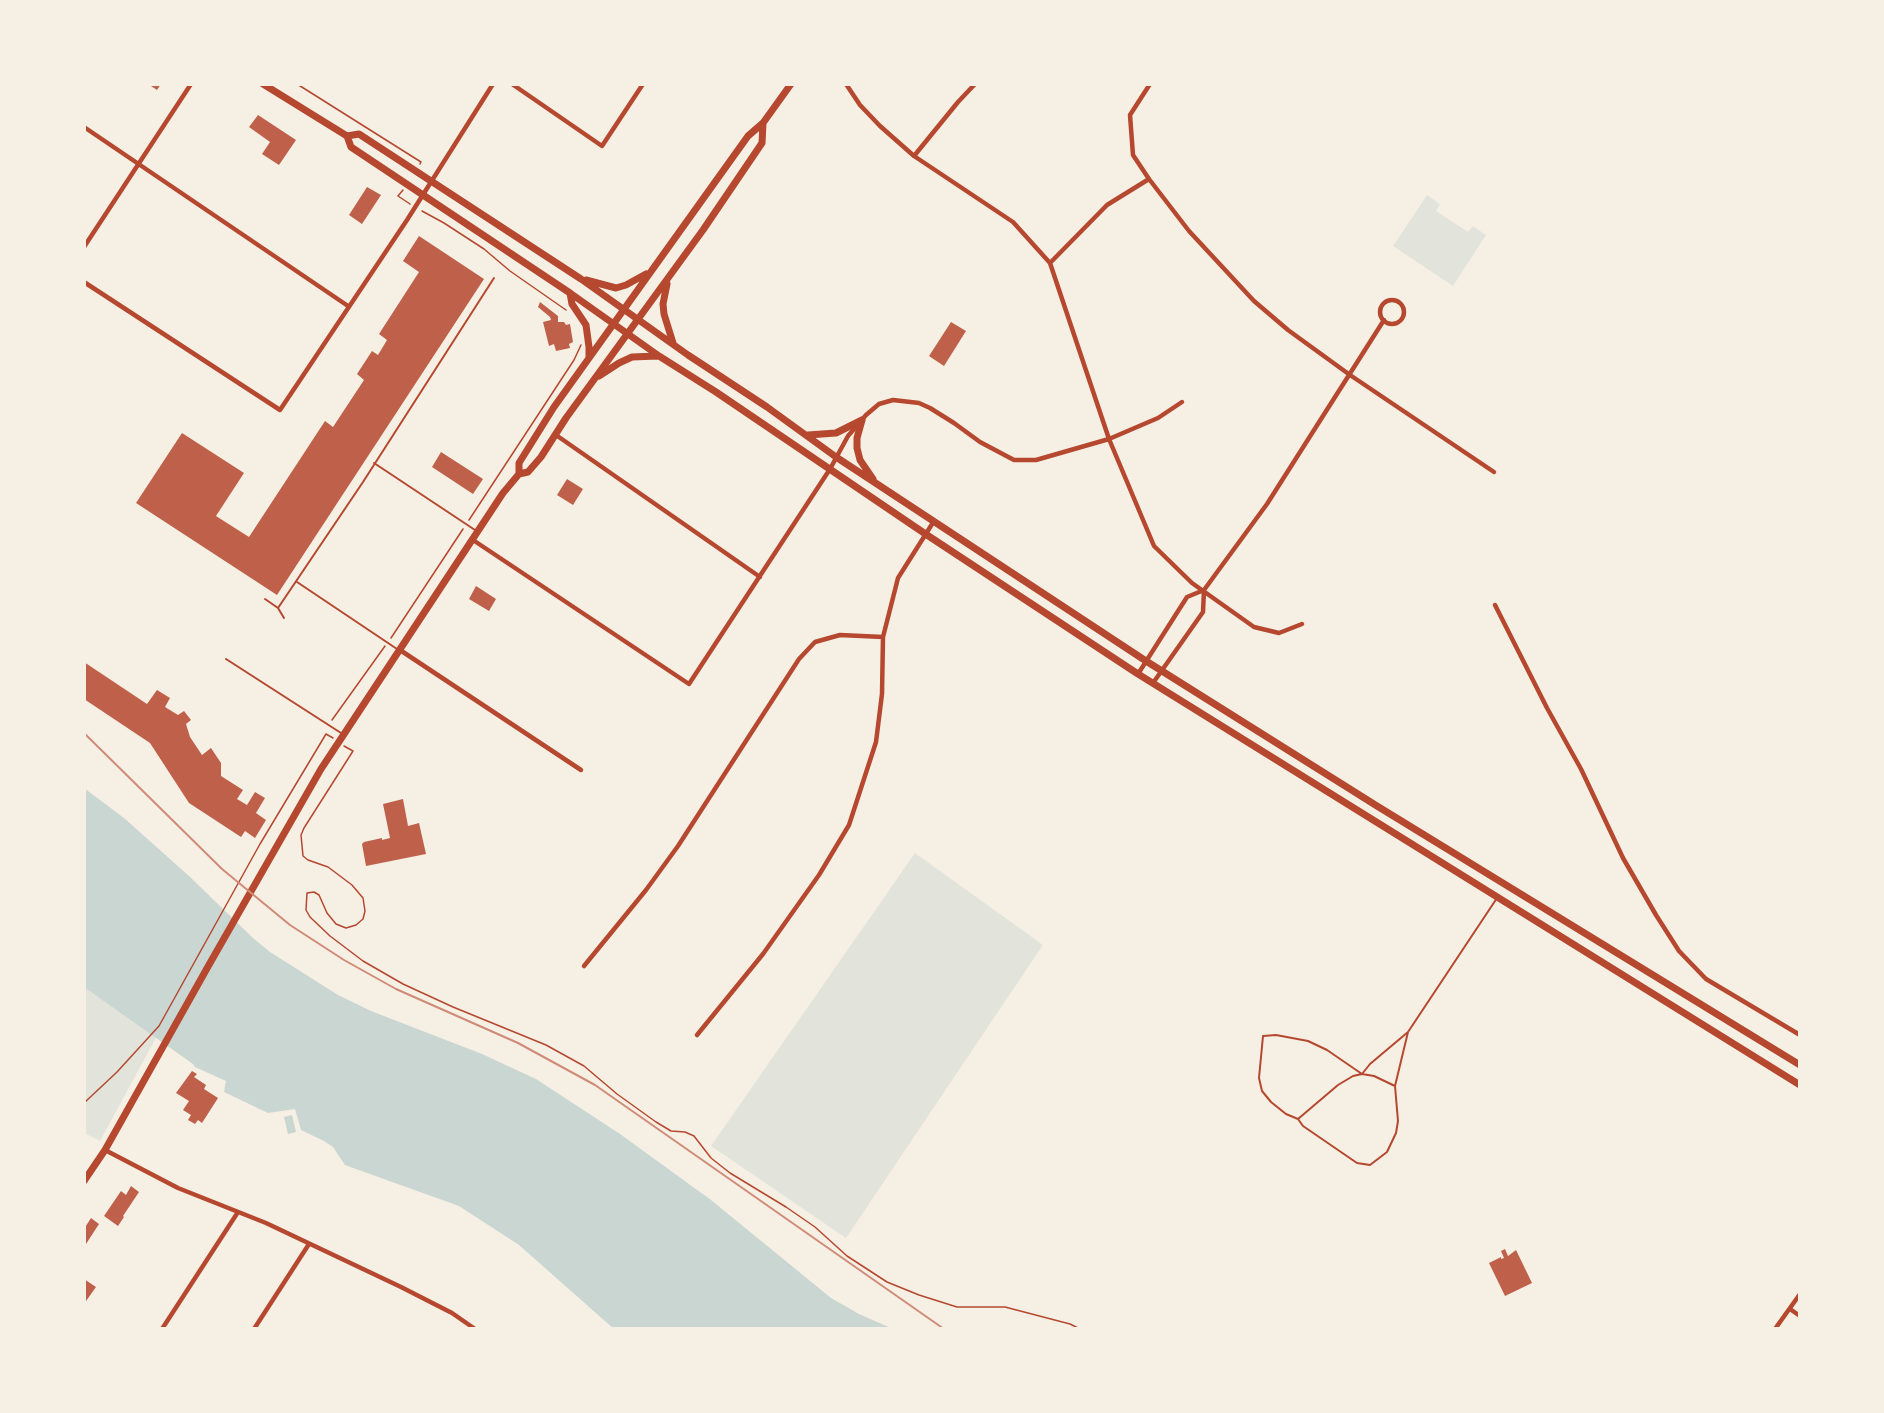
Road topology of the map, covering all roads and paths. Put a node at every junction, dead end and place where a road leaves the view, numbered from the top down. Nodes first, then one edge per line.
1 (191, 84) edge
2 (263, 84) edge
3 (297, 84) edge
4 (493, 84) edge
5 (512, 84) edge
6 (643, 84) edge
7 (791, 84) edge
8 (846, 84) edge
9 (975, 84) edge
10 (1150, 84) edge
11 (763, 123) junction
12 (84, 128) edge
13 (347, 136) junction
14 (914, 156) junction
15 (138, 164) junction
16 (416, 171) junction
17 (1149, 179) junction
18 (430, 181) junction
19 (407, 186) junction
20 (421, 195) junction
21 (414, 207) junction
22 (84, 247) edge
23 (1050, 263) junction
24 (651, 271) junction
25 (494, 278) dead end
26 (581, 279) junction
27 (668, 281) junction
28 (84, 282) edge
29 (570, 293) junction
30 (348, 306) junction
31 (625, 309) junction
32 (570, 312) dead end
33 (640, 319) junction
34 (1384, 320) junction
35 (613, 324) junction
36 (628, 334) junction
37 (582, 344) dead end
38 (674, 346) junction
39 (659, 356) junction
40 (588, 359) junction
41 (1350, 375) junction
42 (595, 379) junction
43 (1182, 402) dead end
44 (861, 420) junction
45 (556, 435) junction
46 (806, 435) junction
47 (1109, 439) junction
48 (836, 457) junction
49 (374, 463) junction
50 (830, 470) junction
51 (1494, 472) dead end
52 (519, 474) junction
53 (877, 483) junction
54 (934, 521) junction
55 (466, 524) junction
56 (478, 532) junction
57 (927, 535) junction
58 (473, 540) junction
59 (760, 577) junction
60 (296, 581) junction
61 (1204, 590) junction
62 (265, 599) dead end
63 (1495, 605) dead end
64 (278, 608) junction
65 (284, 618) dead end
66 (1302, 624) dead end
67 (883, 637) junction
68 (388, 643) junction
69 (400, 650) junction
70 (226, 659) dead end
71 (1146, 661) junction
72 (1162, 670) junction
73 (1138, 674) junction
74 (1153, 683) junction
75 (330, 726) junction
76 (344, 735) junction
77 (339, 743) junction
78 (581, 770) dead end
79 (1497, 898) junction
80 (584, 966) dead end
81 (1407, 1032) junction
82 (697, 1035) dead end
83 (1800, 1035) edge
84 (1800, 1065) edge
85 (1362, 1074) junction
86 (1800, 1085) edge
87 (1395, 1086) junction
88 (85, 1103) edge
89 (1298, 1119) junction
90 (105, 1150) junction
91 (84, 1181) edge
92 (237, 1212) junction
93 (309, 1244) junction
94 (1800, 1294) edge
95 (1790, 1309) junction
96 (1800, 1316) edge
97 (162, 1329) edge
98 (254, 1329) edge
99 (474, 1329) edge
100 (1080, 1329) edge
101 (1775, 1329) edge

1 - 15 street
2 - 13 main road
3 - 16 path
4 - 18 street
5 - 6 street
7 - 11 main road
8 - 14 street
9 - 14 street
10 - 17 street
11 - 24 main road
11 - 27 main road
12 - 15 street
13 - 16 main road
13 - 19 main road
14 - 23 street
15 - 22 street
15 - 30 street
16 - 18 main road
17 - 23 street
17 - 41 street
18 - 20 street
18 - 26 main road
19 - 20 main road
19 - 21 path
20 - 21 street
20 - 29 main road
21 - 30 street
21 - 32 path
23 - 47 street
24 - 26 main road
24 - 31 main road
25 - 49 lane
26 - 31 main road
27 - 33 main road
27 - 38 main road
28 - 30 street
29 - 35 main road
29 - 40 main road
31 - 33 main road
31 - 35 main road
33 - 36 main road
33 - 38 main road
34 - 34 street
34 - 41 street
35 - 36 main road
35 - 40 main road
36 - 39 main road
36 - 42 main road
37 - 55 path
38 - 46 main road
39 - 42 main road
39 - 50 main road
40 - 52 main road
41 - 51 street
41 - 61 street
42 - 45 main road
43 - 47 street
44 - 46 main road
44 - 47 street
44 - 48 street
44 - 53 main road
45 - 52 main road
45 - 59 street
46 - 48 main road
47 - 61 street
48 - 50 street
48 - 53 main road
49 - 55 lane
49 - 60 lane
50 - 57 main road
50 - 59 street
52 - 56 main road
53 - 54 main road
54 - 57 street
54 - 71 main road
55 - 56 lane
55 - 68 path
56 - 58 main road
57 - 67 street
57 - 73 main road
58 - 59 street
58 - 69 main road
60 - 64 lane
60 - 68 lane
61 - 66 street
61 - 71 street
61 - 72 street
62 - 64 lane
63 - 83 street
64 - 65 lane
67 - 80 street
67 - 82 street
68 - 69 lane
68 - 75 path
69 - 76 main road
69 - 78 street
70 - 75 lane
71 - 72 main road
71 - 73 street
72 - 74 street
72 - 84 main road
73 - 74 main road
74 - 79 main road
75 - 76 lane
76 - 77 main road
77 - 88 path
77 - 90 main road
77 - 100 path
79 - 81 lane
79 - 86 main road
81 - 85 lane
81 - 87 lane
85 - 87 lane
85 - 89 lane
85 - 89 lane
87 - 89 lane
90 - 91 main road
90 - 92 street
92 - 93 street
92 - 97 street
93 - 98 street
93 - 99 street
94 - 95 street
95 - 96 street
95 - 101 street

